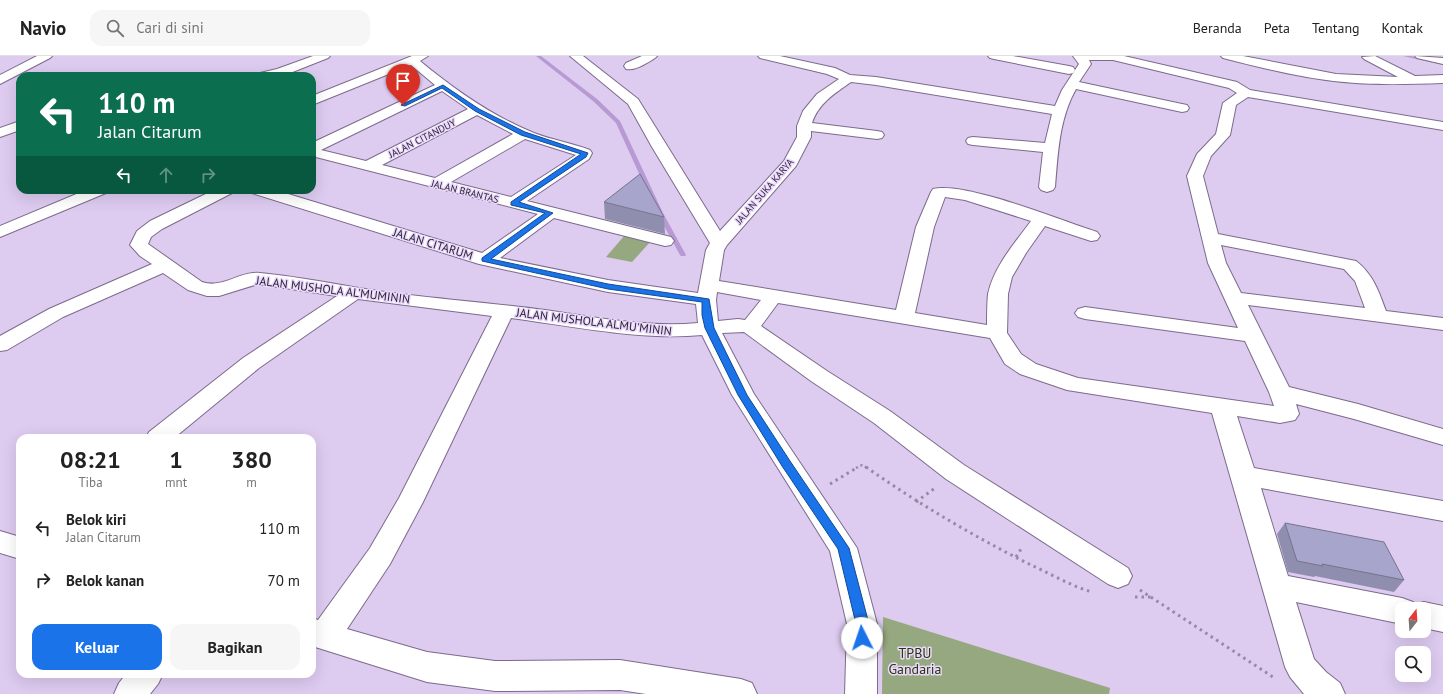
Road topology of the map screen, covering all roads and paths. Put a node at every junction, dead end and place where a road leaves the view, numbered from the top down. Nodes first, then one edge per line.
1 (46, 56) edge
2 (291, 56) edge
3 (324, 56) edge
4 (576, 56) edge
5 (651, 56) edge
6 (764, 56) edge
7 (994, 56) edge
8 (1065, 56) edge
9 (1227, 56) edge
10 (1421, 56) edge
11 (1080, 57) edge
12 (1368, 57) edge
13 (417, 58) edge
14 (1025, 59) edge
15 (1443, 61) edge
16 (1306, 62) dead end
17 (630, 66) dead end
18 (1069, 70) dead end
19 (1293, 70) junction
20 (258, 72) edge
21 (276, 72) edge
22 (848, 78) junction
23 (1443, 79) edge
24 (0, 80) edge
25 (1412, 80) junction
26 (1072, 84) junction
27 (1294, 85) dead end
28 (443, 86) junction
29 (1246, 93) junction
30 (316, 99) edge
31 (1182, 108) dead end
32 (477, 110) junction
33 (1059, 111) junction
34 (804, 126) junction
35 (1443, 126) edge
36 (16, 127) edge
37 (0, 133) edge
38 (523, 134) junction
39 (877, 135) dead end
40 (972, 141) dead end
41 (316, 147) edge
42 (1052, 148) junction
43 (316, 153) edge
44 (368, 166) junction
45 (437, 184) junction
46 (1047, 187) dead end
47 (90, 194) edge
48 (218, 194) edge
49 (271, 194) edge
50 (513, 203) junction
51 (606, 208) dead end
52 (550, 213) junction
53 (1041, 220) junction
54 (589, 222) junction
55 (0, 232) edge
56 (1091, 236) dead end
57 (1211, 238) junction
58 (665, 241) dead end
59 (719, 243) junction
60 (485, 260) junction
61 (165, 265) junction
62 (707, 292) junction
63 (355, 293) junction
64 (774, 295) junction
65 (1235, 298) junction
66 (504, 311) junction
67 (1084, 312) dead end
68 (1378, 316) junction
69 (904, 318) junction
70 (1443, 324) edge
71 (750, 327) junction
72 (709, 328) junction
73 (997, 333) junction
74 (1252, 336) junction
75 (0, 345) edge
76 (1280, 392) junction
77 (1222, 407) junction
78 (163, 434) edge
79 (1443, 437) edge
80 (1244, 476) junction
81 (808, 495) junction
82 (1443, 511) edge
83 (0, 542) edge
84 (16, 547) edge
85 (1123, 586) junction
86 (1277, 586) junction
87 (1098, 594) dead end
88 (1151, 597) junction
89 (1395, 610) edge
90 (1431, 616) edge
91 (1443, 619) edge
92 (319, 634) edge
93 (144, 678) edge
94 (1278, 681) dead end
95 (130, 694) edge
96 (741, 694) edge
97 (861, 694) edge
98 (1329, 694) edge

1 - 24 street
2 - 20 street
3 - 21 street
4 - 59 street
5 - 17 street
6 - 22 street
7 - 14 street
8 - 11 street
9 - 19 street
10 - 15 street
11 - 26 street
11 - 29 street
12 - 25 street
13 - 28 street
13 - 30 street
14 - 18 street
16 - 19 street
19 - 25 street
19 - 27 street
22 - 33 street
22 - 34 street, JALAN SUKA KARYA
23 - 25 street
26 - 31 street
26 - 33 street
28 - 32 street
28 - 41 street
29 - 35 street
29 - 57 street
32 - 38 street
32 - 44 street, JALAN CITANDUY
33 - 42 street
34 - 39 street
34 - 59 street, JALAN SUKA KARYA
36 - 37 street
38 - 45 street
38 - 50 street
40 - 42 street
42 - 46 street
43 - 44 street, JALAN BRANTAS
44 - 45 street, JALAN BRANTAS
45 - 50 street, JALAN BRANTAS
47 - 55 street
48 - 61 street, JALAN MUSHOLA AL'MUMININ
49 - 60 street, JALAN CITARUM
50 - 52 street, JALAN BRANTAS
51 - 54 street
52 - 54 street, JALAN BRANTAS
52 - 60 street
53 - 56 street
53 - 69 street
53 - 73 street
54 - 58 street, JALAN BRANTAS
57 - 65 street
57 - 68 street
59 - 62 street, JALAN SUKA KARYA
60 - 62 street, JALAN CITARUM
61 - 63 street, JALAN MUSHOLA AL'MUMININ
61 - 75 street
62 - 64 street, JALAN CITARUM
62 - 72 street, JALAN SUKA KARYA
63 - 66 street, JALAN MUSHOLA AL'MUMININ
63 - 78 street
64 - 69 street, JALAN CITARUM
64 - 71 street
65 - 68 street
65 - 74 street
66 - 72 street, JALAN MUSHOLA ALMU'MININ
66 - 92 street
67 - 74 street
68 - 70 street
69 - 73 street, JALAN CITARUM
71 - 72 street, JALAN MUSHOLA ALMU'MININ
71 - 85 street
72 - 81 street, JALAN SUKA KARYA
73 - 77 street
74 - 76 street
76 - 77 street
76 - 79 street
77 - 80 street
80 - 82 street
80 - 86 street
81 - 87 path
81 - 97 street, JALAN SUKA KARYA
83 - 84 street
85 - 88 path
85 - 88 path
86 - 89 street
86 - 98 street
88 - 94 path
90 - 91 street
92 - 96 street
93 - 95 street

